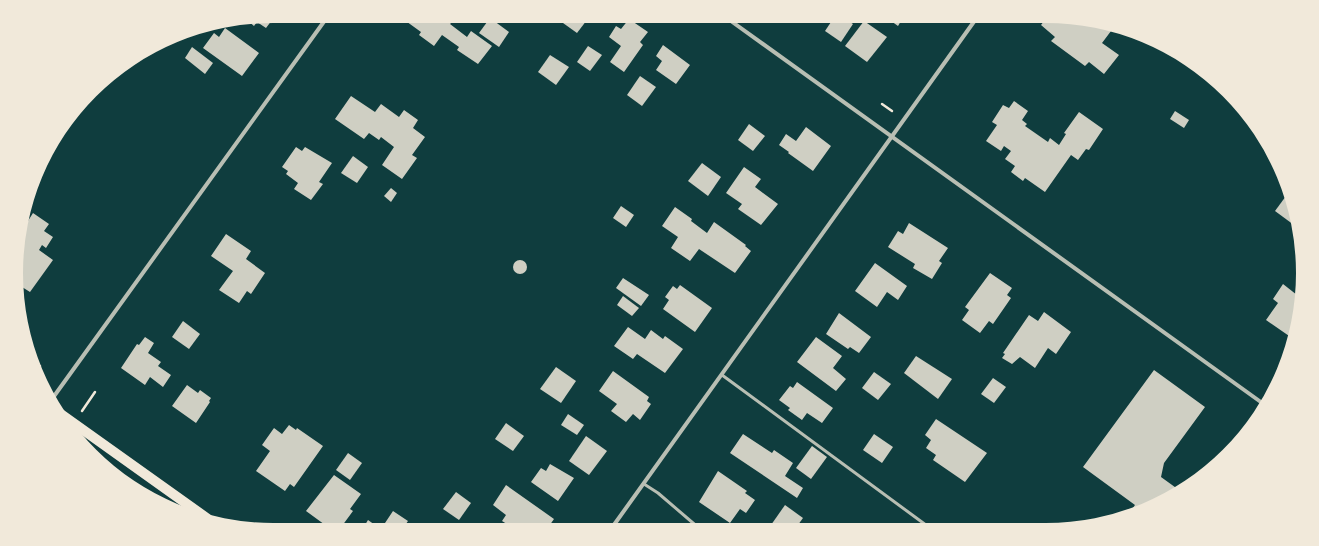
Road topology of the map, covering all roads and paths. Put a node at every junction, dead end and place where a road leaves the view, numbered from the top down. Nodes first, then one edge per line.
1 (323, 23) edge
2 (734, 23) edge
3 (973, 23) edge
4 (882, 104) dead end
5 (892, 111) dead end
6 (892, 136) junction
7 (722, 375) junction
8 (95, 392) dead end
9 (55, 395) edge
10 (1261, 402) edge
11 (82, 411) dead end
12 (74, 423) edge
13 (644, 484) junction
14 (197, 511) edge
15 (615, 523) edge
16 (693, 523) edge
17 (923, 523) edge

1 - 9 street
2 - 6 street
3 - 6 street
4 - 5 path
6 - 7 street
6 - 10 street
7 - 13 street
7 - 17 lane
8 - 11 path
12 - 14 main road
13 - 15 street
13 - 16 lane

